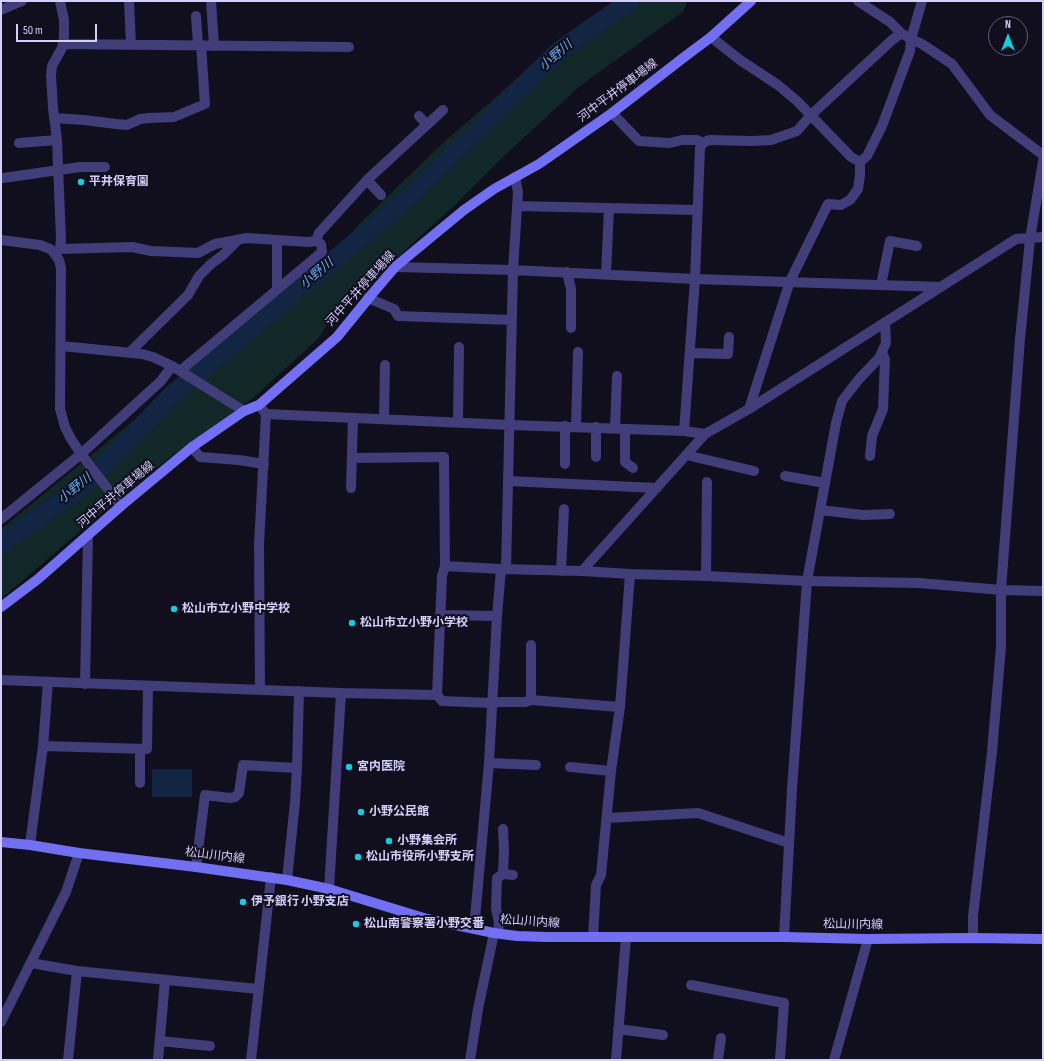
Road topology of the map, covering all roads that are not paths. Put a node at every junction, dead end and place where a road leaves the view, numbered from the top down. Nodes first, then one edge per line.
1 (21, 1) edge
2 (60, 1) edge
3 (129, 1) edge
4 (211, 1) edge
5 (751, 1) edge
6 (858, 1) edge
7 (922, 1) edge
8 (1, 10) edge
9 (196, 16) dead end
10 (901, 33) junction
11 (711, 37) junction
12 (911, 40) junction
13 (63, 44) junction
14 (131, 44) junction
15 (200, 45) junction
16 (214, 46) junction
17 (349, 47) dead end
18 (443, 110) dead end
19 (612, 113) junction
20 (811, 115) junction
21 (419, 116) dead end
22 (54, 118) junction
23 (427, 125) junction
24 (57, 140) junction
25 (19, 143) dead end
26 (703, 143) junction
27 (1043, 155) edge
28 (1043, 160) edge
29 (860, 162) junction
30 (105, 167) dead end
31 (58, 171) junction
32 (515, 177) junction
33 (2, 178) dead end
34 (367, 180) junction
35 (381, 194) dead end
36 (517, 206) junction
37 (609, 208) junction
38 (698, 210) junction
39 (1043, 238) edge
40 (1030, 239) junction
41 (1, 240) edge
42 (238, 240) junction
43 (277, 240) junction
44 (316, 241) junction
45 (917, 246) dead end
46 (57, 251) junction
47 (395, 268) junction
48 (512, 270) junction
49 (567, 272) junction
50 (606, 274) junction
51 (695, 279) junction
52 (790, 281) junction
53 (881, 285) junction
54 (941, 287) junction
55 (277, 289) junction
56 (368, 298) junction
57 (512, 320) junction
58 (885, 322) junction
59 (571, 328) dead end
60 (729, 337) dead end
61 (61, 346) junction
62 (459, 347) dead end
63 (130, 352) junction
64 (578, 352) dead end
65 (882, 352) junction
66 (690, 353) junction
67 (386, 365) dead end
68 (178, 370) junction
69 (617, 376) dead end
70 (259, 405) junction
71 (749, 409) junction
72 (243, 410) junction
73 (266, 414) junction
74 (353, 418) junction
75 (384, 419) junction
76 (458, 422) junction
77 (510, 425) junction
78 (565, 426) junction
79 (576, 426) junction
80 (596, 427) junction
81 (620, 429) junction
82 (684, 431) junction
83 (705, 434) junction
84 (192, 447) junction
85 (82, 455) junction
86 (686, 455) junction
87 (870, 456) dead end
88 (596, 457) dead end
89 (352, 458) junction
90 (264, 464) junction
91 (565, 464) dead end
92 (633, 468) dead end
93 (754, 471) dead end
94 (785, 476) dead end
95 (508, 481) junction
96 (707, 482) dead end
97 (825, 483) junction
98 (351, 488) dead end
99 (657, 488) junction
100 (118, 503) junction
101 (564, 509) dead end
102 (820, 510) junction
103 (890, 514) dead end
104 (1, 519) edge
105 (88, 535) junction
106 (445, 566) junction
107 (504, 569) junction
108 (561, 571) junction
109 (582, 571) junction
110 (630, 574) junction
111 (706, 576) junction
112 (807, 581) junction
113 (1001, 590) junction
114 (1043, 591) edge
115 (1, 608) edge
116 (440, 615) junction
117 (497, 616) junction
118 (531, 645) dead end
119 (1, 680) edge
120 (48, 682) junction
121 (85, 684) junction
122 (148, 686) junction
123 (260, 690) junction
124 (299, 691) junction
125 (341, 693) junction
126 (437, 695) junction
127 (531, 700) junction
128 (492, 703) junction
129 (620, 707) junction
130 (43, 746) junction
131 (140, 749) junction
132 (489, 763) junction
133 (536, 765) dead end
134 (570, 767) dead end
135 (297, 768) junction
136 (612, 770) junction
137 (140, 783) dead end
138 (607, 818) junction
139 (503, 829) dead end
140 (1, 842) edge
141 (790, 843) junction
142 (30, 845) junction
143 (79, 853) junction
144 (196, 867) junction
145 (271, 877) junction
146 (288, 880) junction
147 (329, 889) junction
148 (474, 929) junction
149 (496, 933) junction
150 (593, 937) junction
151 (626, 937) junction
152 (784, 937) junction
153 (973, 938) junction
154 (868, 939) junction
155 (1043, 939) edge
156 (31, 963) junction
157 (77, 971) junction
158 (165, 980) junction
159 (691, 985) dead end
160 (258, 989) junction
161 (1, 1022) edge
162 (618, 1029) junction
163 (664, 1035) dead end
164 (721, 1038) dead end
165 (160, 1041) junction
166 (210, 1046) dead end
167 (68, 1060) edge
168 (158, 1060) edge
169 (251, 1060) edge
170 (470, 1060) edge
171 (616, 1060) edge
172 (718, 1060) edge
173 (780, 1060) edge
174 (834, 1060) edge

1 - 8 street
2 - 13 street
3 - 14 street
4 - 16 street
5 - 11 main road, 河中平井停車場線
6 - 10 street
7 - 12 street
9 - 15 street
10 - 12 street
10 - 20 street
11 - 19 main road, 河中平井停車場線
11 - 20 street
12 - 27 street
12 - 29 street
13 - 14 street
13 - 22 street
14 - 15 street
15 - 16 street
15 - 22 street
16 - 17 street
18 - 23 street
19 - 26 street
19 - 32 main road, 河中平井停車場線
20 - 26 street
20 - 29 street
21 - 23 street
22 - 24 street
23 - 34 street
24 - 25 street
24 - 31 street
26 - 38 street
28 - 40 street
29 - 52 street
30 - 31 street
31 - 33 street
31 - 46 street
32 - 36 street
32 - 47 main road, 河中平井停車場線
34 - 35 street
34 - 44 street
36 - 37 street
36 - 48 street
37 - 38 street
37 - 50 street
38 - 51 street
39 - 40 street
40 - 54 street
40 - 113 street
41 - 46 street
42 - 43 street
42 - 46 street
42 - 63 street
43 - 44 street
43 - 55 street
44 - 55 street
45 - 53 street
46 - 61 street
47 - 48 street
47 - 56 main road, 河中平井停車場線
48 - 49 street
48 - 57 street
49 - 50 street
49 - 59 street
50 - 51 street
51 - 52 street
51 - 66 street
52 - 53 street
52 - 71 street
53 - 54 street
54 - 58 street
55 - 68 street
56 - 57 street
56 - 70 main road, 河中平井停車場線
57 - 77 street
58 - 65 street
58 - 71 street
60 - 66 street
61 - 63 street
61 - 85 street
62 - 76 street
63 - 68 street
64 - 79 street
65 - 87 street
65 - 97 street
66 - 82 street
67 - 75 street
68 - 72 street
68 - 85 street
69 - 81 street
70 - 72 main road, 河中平井停車場線
70 - 73 street
71 - 83 street
72 - 84 main road, 河中平井停車場線
73 - 74 street
73 - 90 street
74 - 75 street
74 - 89 street
75 - 76 street
76 - 77 street
77 - 78 street
77 - 95 street
78 - 79 street
78 - 91 street
79 - 80 street
80 - 81 street
80 - 88 street
81 - 82 street
81 - 92 street
82 - 83 street
83 - 86 street
84 - 90 street
84 - 100 main road, 河中平井停車場線
85 - 100 street
85 - 104 street
86 - 93 street
86 - 99 street
89 - 98 street
89 - 106 street
90 - 123 street
94 - 97 street
95 - 99 street
95 - 107 street
96 - 111 street
97 - 102 street
99 - 109 street
100 - 105 main road, 河中平井停車場線
101 - 108 street
102 - 103 street
102 - 112 street
105 - 115 main road, 河中平井停車場線
105 - 121 street
106 - 107 street
106 - 116 street
107 - 108 street
107 - 117 street
108 - 109 street
109 - 110 street
110 - 111 street
110 - 129 street
111 - 112 street
112 - 113 street
112 - 141 street
113 - 114 street
113 - 153 street
116 - 117 street
116 - 126 street
117 - 128 street
118 - 127 street
119 - 120 street
120 - 121 street
120 - 130 street
121 - 122 street
122 - 123 street
122 - 131 street
123 - 124 street
124 - 125 street
124 - 135 street
125 - 126 street
125 - 147 street
126 - 128 street
127 - 128 street
127 - 129 street
128 - 132 street
129 - 136 street
130 - 131 street
130 - 142 street
131 - 137 street
132 - 133 street
132 - 148 street
134 - 136 street
135 - 144 street
135 - 146 street
136 - 138 street
138 - 141 street
138 - 150 street
139 - 149 street
140 - 142 main road, 松山川内線
141 - 152 street
142 - 143 main road, 松山川内線
143 - 144 main road, 松山川内線
143 - 156 street
144 - 145 main road, 松山川内線
145 - 146 main road, 松山川内線
145 - 160 street
146 - 147 main road, 松山川内線
147 - 148 main road, 松山川内線
148 - 149 main road, 松山川内線
149 - 150 main road, 松山川内線
149 - 170 street
150 - 151 main road, 松山川内線
151 - 152 main road, 松山川内線
151 - 162 street
152 - 154 main road, 松山川内線
153 - 154 main road, 松山川内線
153 - 155 main road, 松山川内線
154 - 174 street
156 - 157 street
156 - 161 street
157 - 158 street
157 - 167 street
158 - 160 street
158 - 165 street
159 - 173 street
160 - 169 street
162 - 163 street
162 - 171 street
164 - 172 street
165 - 166 street
165 - 168 street

